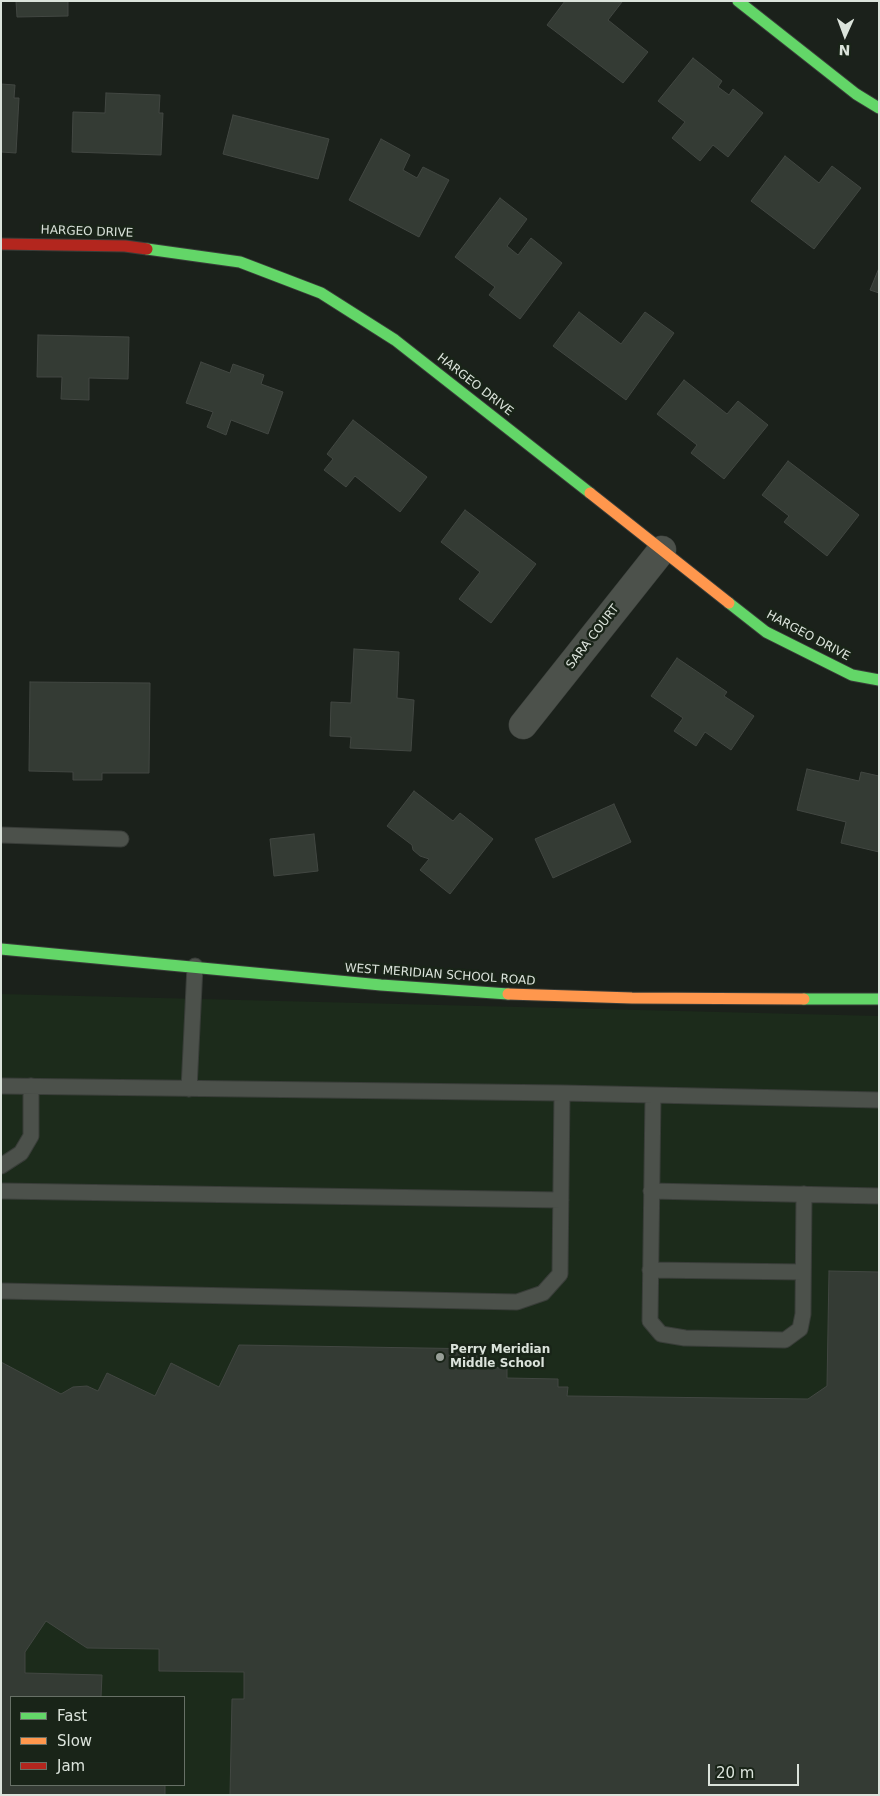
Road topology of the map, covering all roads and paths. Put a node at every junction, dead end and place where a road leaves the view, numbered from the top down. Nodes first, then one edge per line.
1 (738, 1) edge
2 (879, 108) edge
3 (1, 244) edge
4 (662, 550) junction
5 (879, 680) edge
6 (523, 725) dead end
7 (1, 834) edge
8 (121, 839) dead end
9 (1, 948) edge
10 (195, 966) junction
11 (879, 998) edge
12 (1, 1086) edge
13 (32, 1086) junction
14 (189, 1089) junction
15 (562, 1093) junction
16 (653, 1096) junction
17 (879, 1100) edge
18 (1, 1166) edge
19 (1, 1191) edge
20 (651, 1191) junction
21 (804, 1194) junction
22 (879, 1196) edge
23 (561, 1200) junction
24 (650, 1270) junction
25 (803, 1272) junction
26 (1, 1291) edge

1 - 2 street
3 - 4 street, HARGEO DRIVE
4 - 5 street, HARGEO DRIVE
4 - 6 street, SARA COURT
7 - 8 lane
9 - 10 street, WEST MERIDIAN SCHOOL ROAD
10 - 11 street, WEST MERIDIAN SCHOOL ROAD
10 - 14 lane
12 - 13 lane
13 - 14 lane
13 - 18 lane
14 - 15 lane
15 - 16 lane
15 - 23 lane
16 - 17 lane
16 - 20 lane
19 - 23 lane
20 - 21 lane
20 - 24 lane
21 - 22 lane
21 - 25 lane
23 - 26 lane
24 - 25 lane
24 - 25 lane

